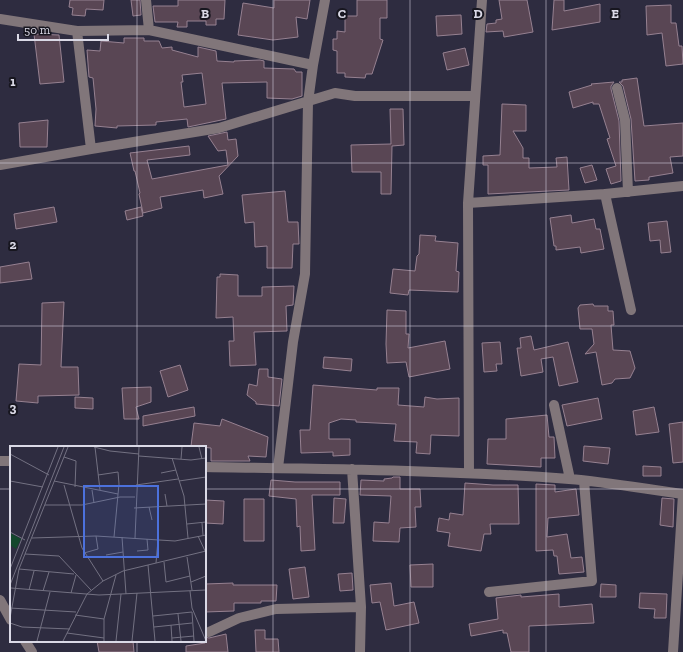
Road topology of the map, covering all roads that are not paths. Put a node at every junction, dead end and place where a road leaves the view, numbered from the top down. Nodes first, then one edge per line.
1 (146, 0) edge
2 (325, 0) edge
3 (482, 0) edge
4 (0, 19) edge
5 (149, 30) junction
6 (77, 31) junction
7 (313, 65) junction
8 (617, 88) dead end
9 (475, 96) junction
10 (308, 102) junction
11 (90, 148) junction
12 (0, 165) edge
13 (683, 186) edge
14 (628, 192) junction
15 (605, 194) junction
16 (468, 203) junction
17 (631, 310) dead end
18 (554, 404) dead end
19 (206, 467) edge
20 (278, 468) junction
21 (352, 469) junction
22 (468, 473) junction
23 (570, 479) junction
24 (584, 481) junction
25 (683, 494) edge
26 (489, 592) dead end
27 (0, 600) edge
28 (361, 607) junction
29 (8, 609) edge
30 (209, 632) dead end
31 (26, 642) edge
32 (32, 652) edge
33 (360, 652) edge
34 (672, 652) edge

1 - 5 street
2 - 7 street
3 - 9 street
4 - 6 street
5 - 6 street
5 - 7 street
6 - 11 street
7 - 10 street
8 - 14 street
9 - 10 street
9 - 16 street
10 - 11 street
10 - 20 street
11 - 12 street
13 - 14 street
14 - 15 street
15 - 16 street
15 - 17 street
16 - 22 street
18 - 23 street
19 - 20 street
20 - 21 street
21 - 22 street
21 - 28 street
22 - 23 street
23 - 24 street
24 - 25 street
24 - 26 street
25 - 34 street
27 - 29 street
28 - 30 street
28 - 33 street
31 - 32 street

